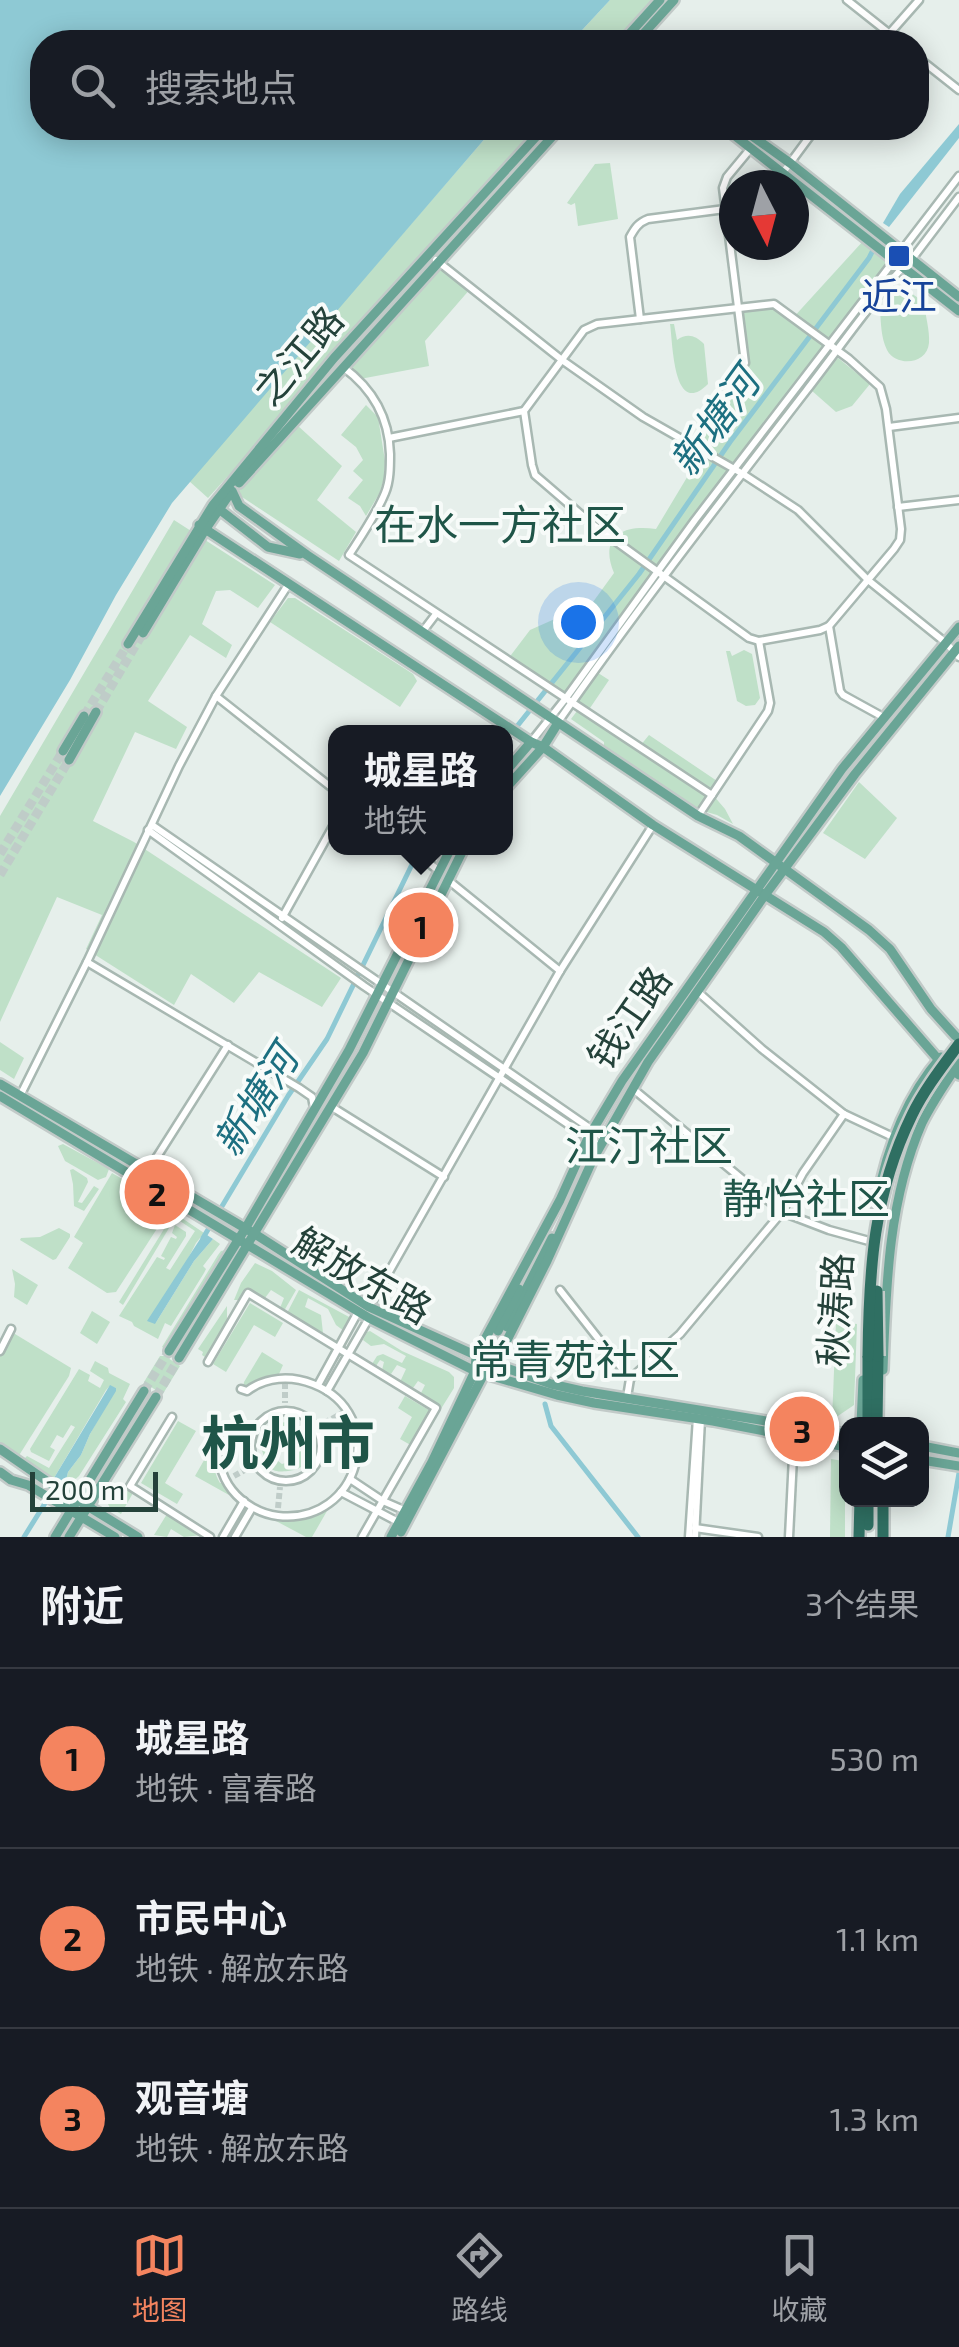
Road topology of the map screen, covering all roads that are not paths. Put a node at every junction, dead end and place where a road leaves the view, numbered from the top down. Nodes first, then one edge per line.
1 (660, 0) edge
2 (674, 0) edge
3 (847, 0) edge
4 (919, 0) edge
5 (637, 30) edge
6 (641, 30) edge
7 (883, 30) edge
8 (892, 30) edge
9 (929, 66) edge
10 (959, 90) edge
11 (533, 140) edge
12 (549, 140) edge
13 (741, 140) edge
14 (758, 140) edge
15 (807, 140) edge
16 (751, 148) junction
17 (790, 163) junction
18 (733, 170) edge
19 (777, 170) edge
20 (785, 170) edge
21 (959, 176) edge
22 (809, 193) edge
23 (959, 197) edge
24 (719, 210) edge
25 (879, 241) junction
26 (902, 251) junction
27 (428, 252) junction
28 (912, 259) junction
29 (732, 260) edge
30 (439, 262) junction
31 (898, 264) junction
32 (959, 298) edge
33 (738, 308) junction
34 (959, 311) edge
35 (640, 319) junction
36 (834, 348) junction
37 (562, 360) junction
38 (745, 362) dead end
39 (343, 367) junction
40 (524, 411) junction
41 (959, 418) edge
42 (888, 427) junction
43 (390, 438) junction
44 (734, 470) junction
45 (743, 474) junction
46 (232, 490) junction
47 (959, 500) edge
48 (216, 507) junction
49 (898, 507) junction
50 (202, 528) junction
51 (308, 556) junction
52 (662, 575) junction
53 (868, 580) junction
54 (288, 585) junction
55 (436, 614) junction
56 (828, 626) junction
57 (959, 627) edge
58 (423, 631) junction
59 (143, 632) tunnel mouth
60 (759, 641) junction
61 (128, 644) tunnel mouth
62 (954, 650) edge
63 (216, 696) junction
64 (569, 700) junction
65 (96, 712) tunnel mouth
66 (84, 716) tunnel mouth
67 (883, 717) junction
68 (554, 720) junction
69 (504, 725) edge
70 (513, 731) edge
71 (530, 742) junction
72 (543, 747) junction
73 (513, 763) edge
74 (513, 780) edge
75 (328, 785) edge
76 (712, 794) junction
77 (698, 816) junction
78 (653, 825) junction
79 (150, 828) junction
80 (328, 835) edge
81 (418, 855) edge
82 (447, 855) edge
83 (460, 855) edge
84 (776, 861) junction
85 (438, 870) junction
86 (784, 871) junction
87 (447, 879) junction
88 (761, 893) junction
89 (281, 920) junction
90 (87, 962) junction
91 (560, 971) junction
92 (698, 992) junction
93 (385, 993) junction
94 (924, 1042) junction
95 (959, 1042) edge
96 (228, 1045) junction
97 (959, 1052) edge
98 (938, 1059) junction
99 (504, 1069) junction
100 (957, 1070) edge
101 (930, 1071) junction
102 (500, 1077) junction
103 (0, 1084) edge
104 (632, 1088) junction
105 (324, 1092) junction
106 (0, 1096) edge
107 (20, 1096) junction
108 (312, 1097) junction
109 (332, 1107) junction
110 (314, 1110) junction
111 (844, 1114) junction
112 (590, 1134) junction
113 (893, 1137) junction
114 (602, 1142) junction
115 (147, 1172) junction
116 (444, 1177) junction
117 (565, 1203) junction
118 (782, 1212) junction
119 (213, 1217) junction
120 (246, 1234) junction
121 (869, 1241) junction
122 (249, 1246) junction
123 (560, 1290) dead end
124 (358, 1312) junction
125 (369, 1313) junction
126 (11, 1328) dead end
127 (501, 1332) tunnel mouth
128 (339, 1347) junction
129 (0, 1352) edge
130 (349, 1354) junction
131 (476, 1356) junction
132 (208, 1362) dead end
133 (495, 1364) junction
134 (480, 1372) junction
135 (630, 1379) junction
136 (318, 1386) junction
137 (242, 1389) dead end
138 (144, 1391) tunnel mouth
139 (327, 1391) junction
140 (156, 1396) tunnel mouth
141 (628, 1398) junction
142 (872, 1401) junction
143 (172, 1416) dead end
144 (865, 1417) edge
145 (867, 1417) edge
146 (877, 1417) edge
147 (879, 1417) edge
148 (699, 1419) junction
149 (839, 1433) edge
150 (794, 1436) junction
151 (215, 1437) dead end
152 (839, 1446) edge
153 (929, 1447) edge
154 (0, 1452) edge
155 (958, 1453) edge
156 (929, 1461) edge
157 (957, 1466) edge
158 (0, 1469) edge
159 (280, 1484) joint
160 (346, 1486) junction
161 (78, 1500) junction
162 (244, 1501) junction
163 (384, 1501) junction
164 (253, 1507) junction
165 (858, 1507) edge
166 (874, 1507) edge
167 (877, 1507) edge
168 (71, 1511) junction
169 (378, 1511) junction
170 (85, 1512) junction
171 (409, 1512) junction
172 (402, 1524) junction
173 (692, 1533) edge
174 (55, 1537) edge
175 (70, 1537) edge
176 (115, 1537) edge
177 (138, 1537) edge
178 (210, 1537) edge
179 (223, 1537) edge
180 (236, 1537) edge
181 (362, 1537) edge
182 (395, 1537) edge
183 (758, 1537) edge
184 (788, 1537) edge
185 (858, 1537) edge
186 (867, 1537) edge
187 (879, 1537) edge

1 - 5 main road
2 - 6 main road
3 - 7 street
4 - 8 street
9 - 10 street
11 - 27 main road, 之江路
12 - 30 main road, 之江路
13 - 16 main road
14 - 17 main road
15 - 17 street
16 - 18 street
16 - 19 main road
17 - 20 street
17 - 25 main road
21 - 26 street
22 - 25 main road
23 - 28 street
24 - 35 street
25 - 26 main road
25 - 31 main road
26 - 28 main road
26 - 31 street
27 - 30 street
27 - 48 main road, 之江路
28 - 31 street
28 - 32 main road
29 - 33 street
30 - 37 street
30 - 39 main road, 之江路
31 - 34 main road
31 - 36 street
33 - 35 street
33 - 36 street
33 - 38 street
35 - 37 street
36 - 42 street
36 - 44 street
36 - 45 street
37 - 40 street
37 - 44 street
39 - 43 street
39 - 46 main road, 之江路
40 - 43 street
40 - 52 street
41 - 42 street
42 - 49 street
43 - 55 street
44 - 45 street
44 - 52 street
45 - 52 street
45 - 53 street
46 - 48 main road, 之江路
46 - 51 main road
47 - 49 street
48 - 50 main road, 之江路
48 - 51 main road
49 - 53 street
50 - 54 main road
50 - 59 main road, 之江路
50 - 61 main road, 之江路
51 - 58 main road
52 - 60 street
52 - 64 street
53 - 56 street
53 - 62 street
54 - 63 street
54 - 69 main road
55 - 58 street
55 - 64 street
56 - 60 street
56 - 67 street
57 - 62 main road, 钱江路
58 - 68 main road
60 - 76 street
62 - 67 main road, 钱江路
62 - 86 main road, 钱江路
63 - 75 street
63 - 79 street
64 - 68 street
64 - 76 street
65 - 66 main road
67 - 84 main road, 钱江路
68 - 71 street
68 - 72 main road
68 - 77 main road
70 - 71 main road
71 - 72 main road
71 - 73 main road
72 - 74 main road
72 - 78 main road
76 - 77 street
77 - 84 main road
78 - 88 main road
78 - 91 street
79 - 89 street
79 - 90 street
80 - 89 street
81 - 85 street
82 - 85 main road
83 - 87 main road
84 - 86 main road
84 - 88 main road, 钱江路
85 - 93 main road
86 - 88 main road, 钱江路
86 - 95 main road
87 - 91 street
87 - 93 main road
88 - 92 main road, 钱江路
88 - 94 main road
88 - 112 main road, 钱江路
89 - 93 street
89 - 93 street
90 - 96 street
90 - 107 street
91 - 99 street
92 - 104 main road, 钱江路
92 - 111 street
93 - 99 street
93 - 102 street
93 - 105 main road
93 - 109 main road
94 - 98 main road
94 - 101 main road
95 - 98 main road, 秋涛路
95 - 142 highway, bridge
96 - 108 street
96 - 115 street
97 - 142 highway, bridge
98 - 100 main road
98 - 101 main road, 秋涛路
99 - 102 street
99 - 112 street
100 - 147 main road, 秋涛路
101 - 113 main road, 秋涛路
102 - 112 street
102 - 116 street
103 - 107 main road, 解放东路
104 - 114 main road, 钱江路
104 - 118 street
105 - 108 street
105 - 110 main road
106 - 119 main road, 解放东路
107 - 115 main road, 解放东路
108 - 110 street
109 - 116 street
109 - 120 main road
110 - 120 main road
111 - 113 street
111 - 118 street
112 - 114 street
112 - 117 main road, 钱江路
113 - 121 main road, 秋涛路
114 - 117 main road, 钱江路
115 - 119 main road, 解放东路
116 - 125 street
117 - 127 main road
117 - 131 main road, 钱江路
117 - 133 main road, 钱江路
118 - 121 street
118 - 135 street
119 - 120 main road, 解放东路
119 - 120 main road, 解放东路
120 - 122 main road
120 - 122 main road
120 - 125 main road, 解放东路
121 - 144 main road, 秋涛路
122 - 124 main road, 解放东路
123 - 135 street
124 - 125 main road, 解放东路
124 - 128 street
125 - 130 street
125 - 131 main road, 解放东路
125 - 134 main road, 解放东路
126 - 129 street
128 - 130 street
128 - 132 street
128 - 136 street
130 - 139 street
130 - 163 street
131 - 133 main road, 解放东路
131 - 134 main road, 钱江路
133 - 134 main road, 钱江路
133 - 141 main road, 解放东路
134 - 148 main road, 解放东路
134 - 171 main road, 钱江路
135 - 141 street
136 - 137 street
136 - 139 street
138 - 161 main road
139 - 160 street
140 - 170 main road
141 - 149 main road, 解放东路
142 - 145 highway
142 - 146 highway
143 - 178 street
148 - 150 main road, 解放东路
148 - 173 street
150 - 152 main road, 解放东路
150 - 184 street
151 - 162 street
153 - 155 main road
154 - 161 main road
156 - 157 main road
158 - 168 main road
159 - 159 street
160 - 163 street
160 - 164 street
160 - 169 street
161 - 168 main road
161 - 170 main road
162 - 164 street
162 - 179 street
163 - 169 street
163 - 171 street
164 - 180 street
165 - 185 highway
166 - 186 highway
167 - 187 highway
168 - 170 main road
168 - 174 main road
169 - 172 street
169 - 181 street
170 - 175 main road
170 - 176 main road
170 - 177 main road
171 - 172 main road, 钱江路
172 - 182 main road, 钱江路
173 - 183 street

